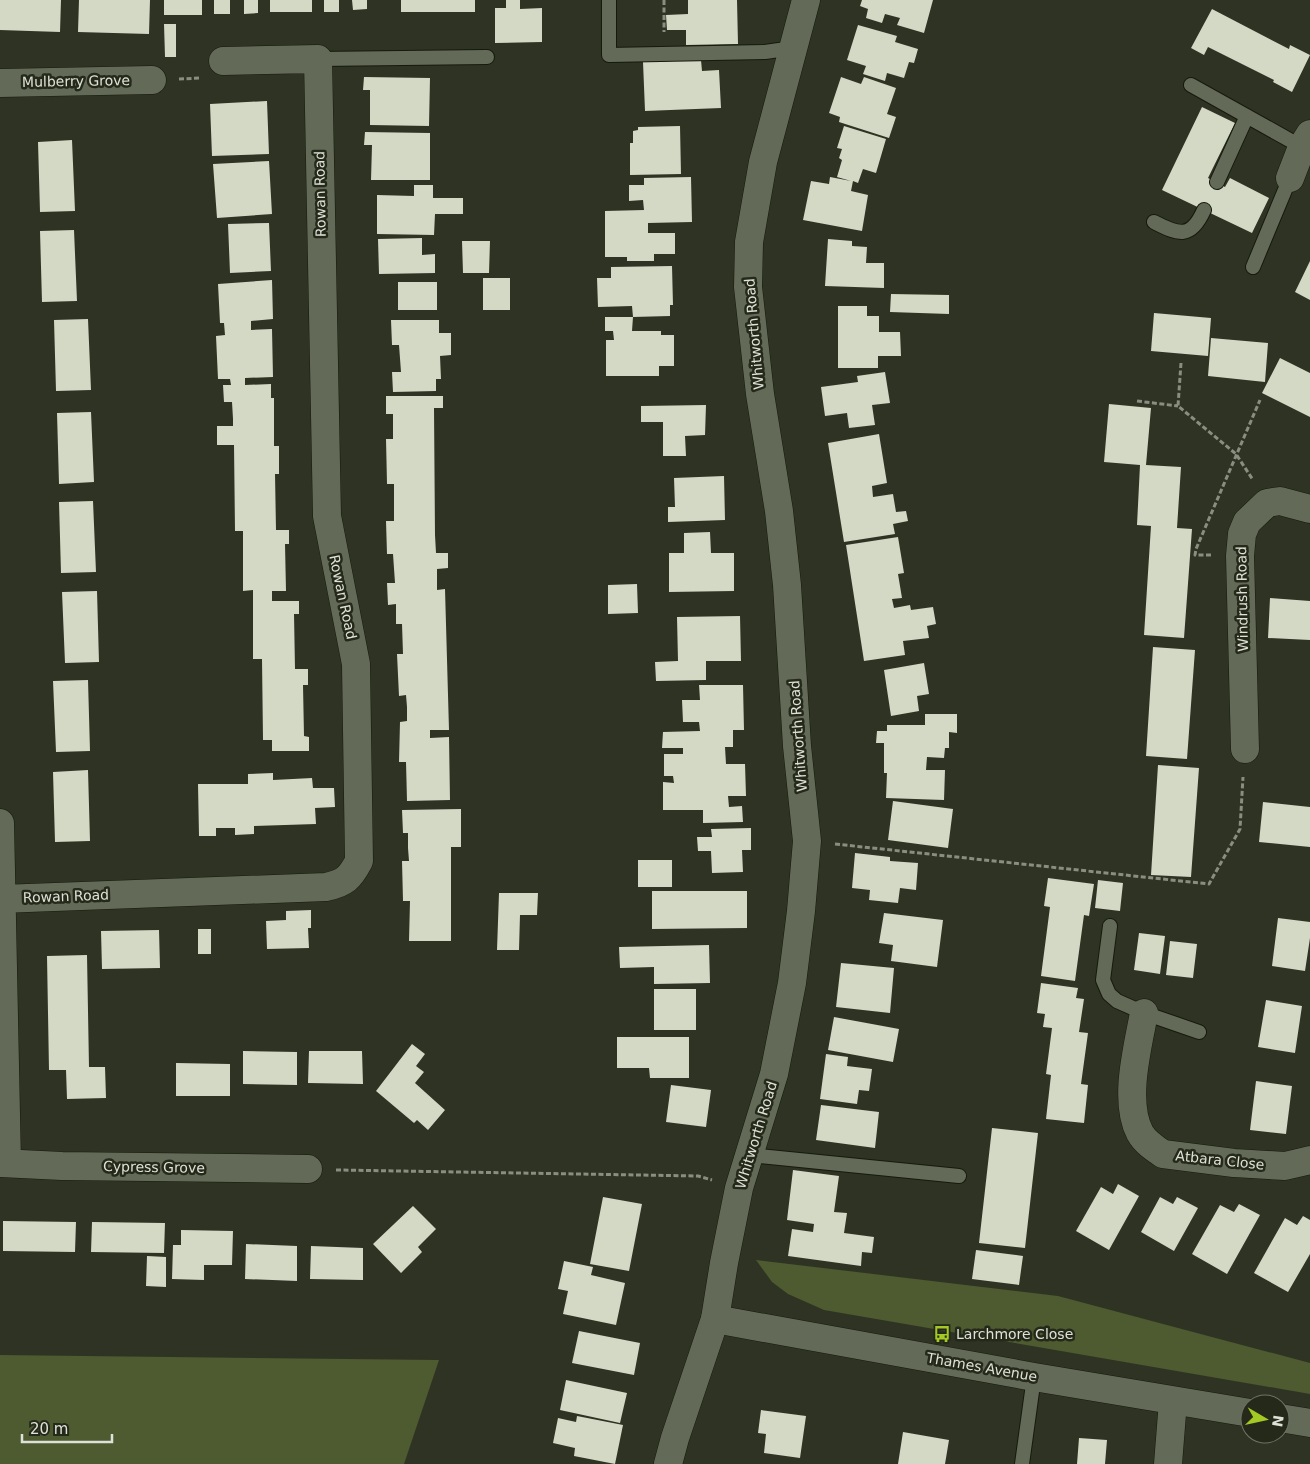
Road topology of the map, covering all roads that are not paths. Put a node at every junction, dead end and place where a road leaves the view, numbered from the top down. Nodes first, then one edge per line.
1 (609, 0) edge
2 (806, 0) edge
3 (793, 48) junction
4 (487, 57) dead end
5 (318, 59) junction
6 (223, 61) road end
7 (152, 80) road end
8 (0, 82) edge
9 (1191, 85) dead end
10 (1247, 116) junction
11 (1306, 141) edge
12 (1290, 178) joint
13 (1217, 182) dead end
14 (1204, 210) dead end
15 (1154, 222) dead end
16 (1252, 267) dead end
17 (1310, 509) edge
18 (1244, 749) road end
19 (0, 823) edge
20 (1, 899) junction
21 (1110, 926) dead end
22 (1144, 1013) junction
23 (1199, 1032) dead end
24 (750, 1154) junction
25 (1310, 1160) edge
26 (3, 1163) edge
27 (308, 1170) road end
28 (959, 1176) dead end
29 (715, 1319) junction
30 (1034, 1377) junction
31 (1173, 1401) junction
32 (1240, 1411) edge
33 (1290, 1420) edge
34 (1310, 1423) edge
35 (668, 1464) edge
36 (1022, 1464) edge
37 (1168, 1464) edge

1 - 3 lane
2 - 3 street, Whitworth Road
3 - 24 street, Whitworth Road
4 - 5 lane
5 - 6 street
5 - 20 street, Rowan Road
7 - 8 street, Mulberry Grove
9 - 10 lane
10 - 11 lane
10 - 13 lane
11 - 12 street
12 - 16 lane
14 - 15 lane
17 - 18 street, Windrush Road
19 - 20 street
20 - 26 street
21 - 22 lane
22 - 23 lane
22 - 25 street, Atbara Close
24 - 28 lane
24 - 29 street, Whitworth Road
26 - 27 street, Cypress Grove
29 - 30 street, Thames Avenue
29 - 35 street, Whitworth Road
30 - 31 street, Thames Avenue
30 - 36 lane
31 - 32 street, Thames Avenue
31 - 37 street
33 - 34 street

